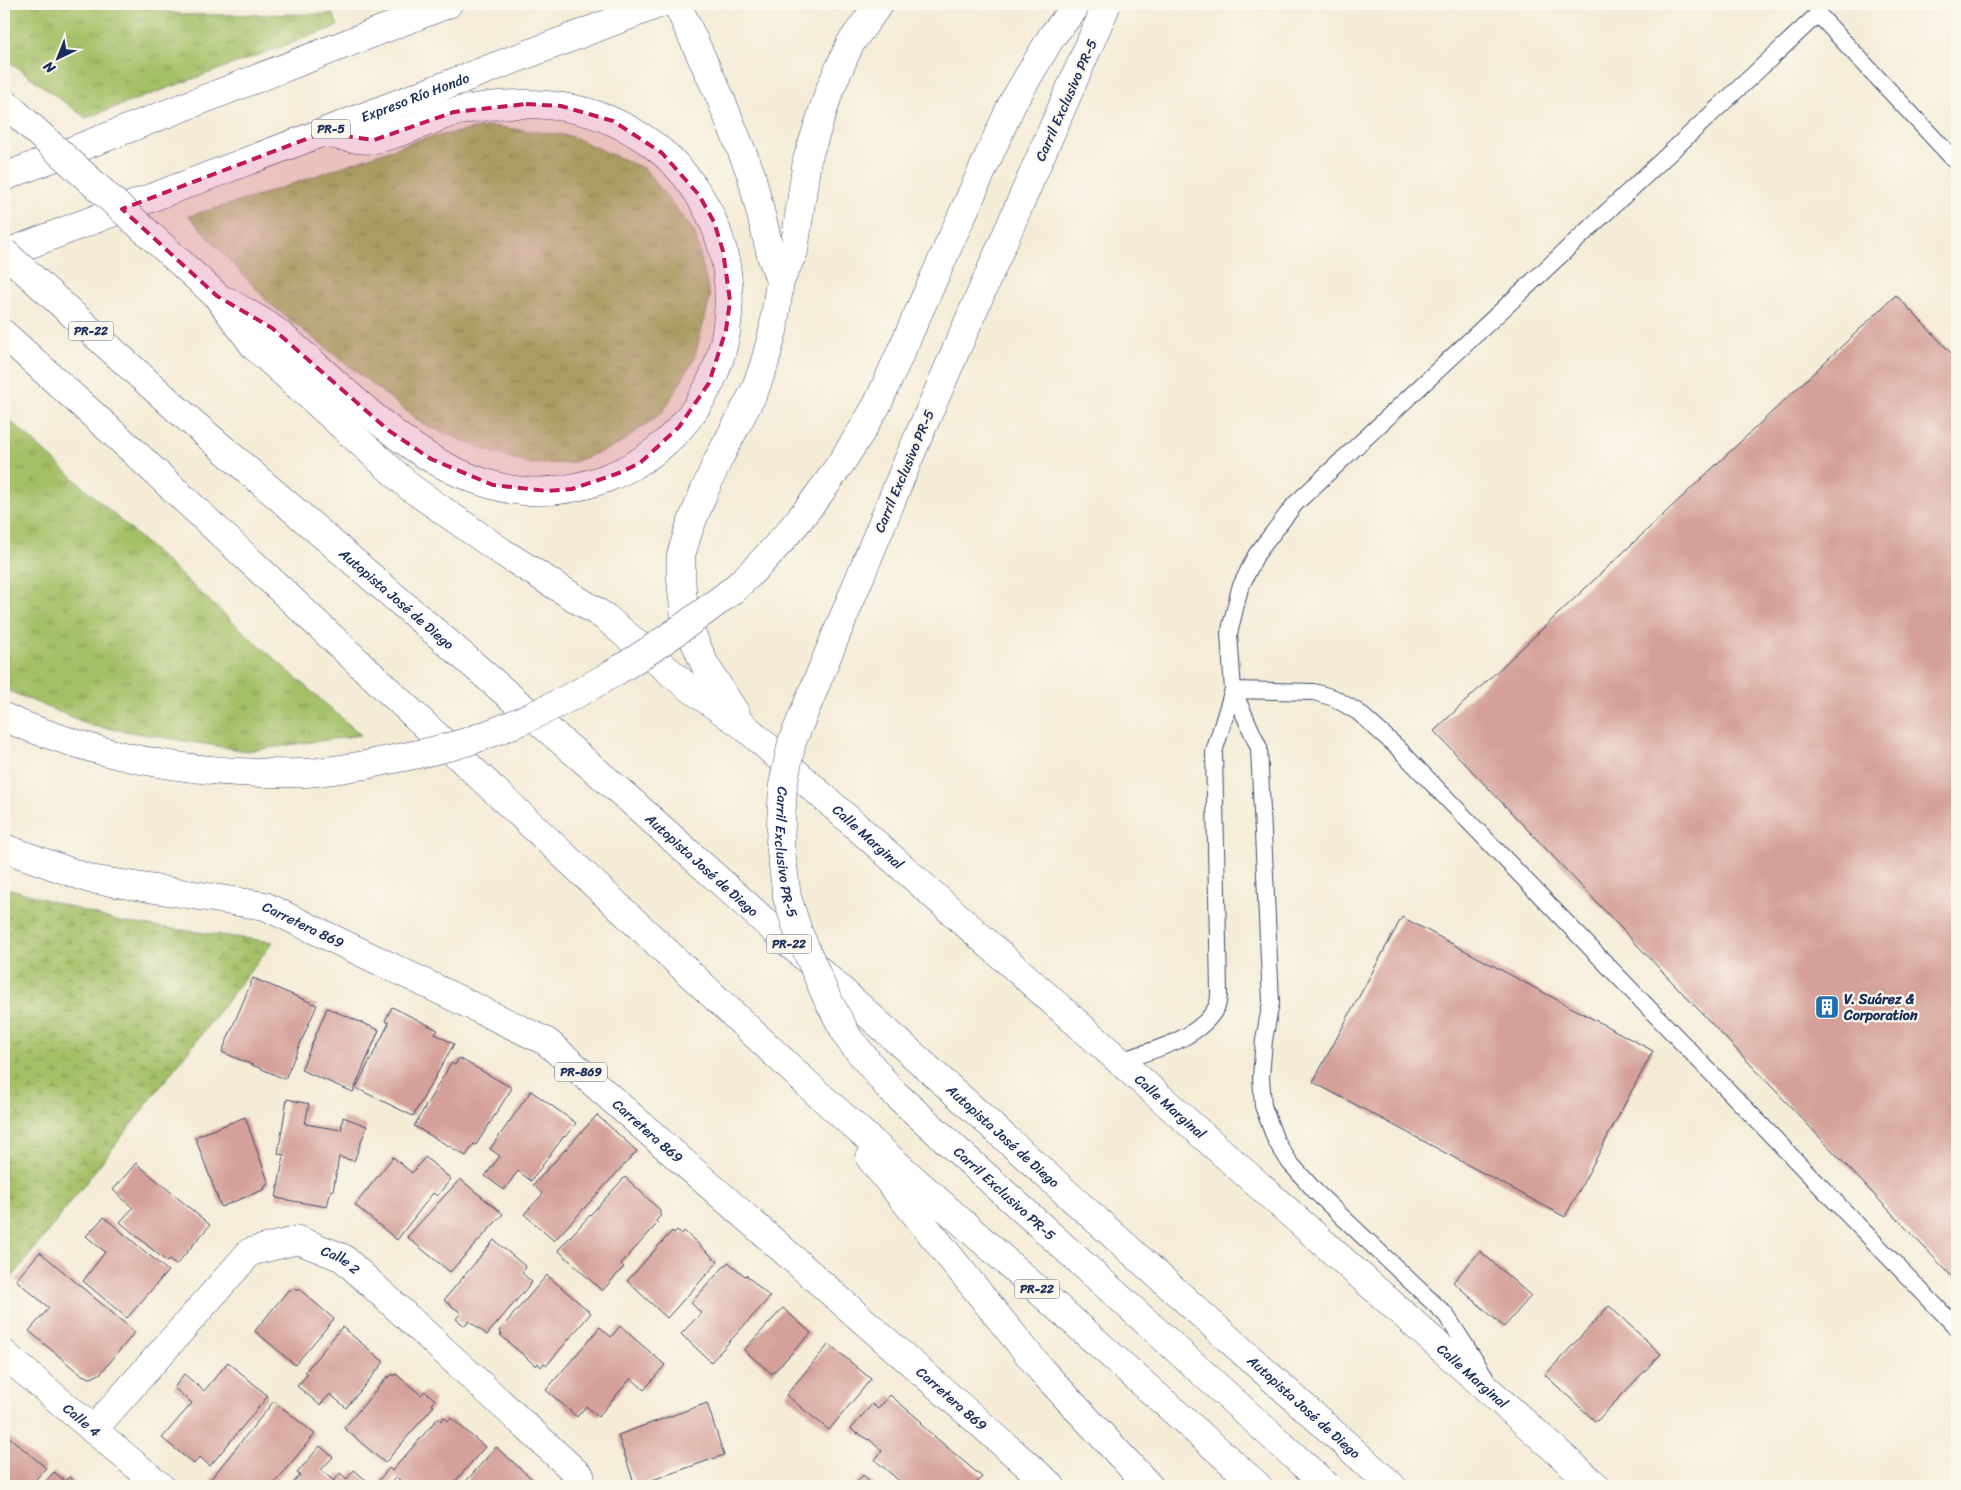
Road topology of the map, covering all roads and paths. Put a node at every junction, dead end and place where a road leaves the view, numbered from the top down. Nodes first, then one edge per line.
1 (448, 4) edge
2 (659, 4) edge
3 (678, 4) edge
4 (879, 4) edge
5 (1078, 4) edge
6 (1107, 4) edge
7 (4, 102) edge
8 (322, 133) junction
9 (1957, 163) edge
10 (4, 177) edge
11 (4, 253) edge
12 (780, 281) junction
13 (217, 296) junction
14 (4, 334) edge
15 (1233, 690) junction
16 (4, 717) edge
17 (745, 727) junction
18 (4, 848) edge
19 (1120, 1061) junction
20 (817, 1092) junction
21 (1957, 1328) edge
22 (4, 1354) edge
23 (1499, 1400) junction
24 (94, 1430) junction
25 (1048, 1485) edge
26 (160, 1486) edge
27 (577, 1486) edge
28 (1149, 1486) edge
29 (1258, 1486) edge
30 (1327, 1486) edge
31 (1392, 1486) edge
32 (1596, 1486) edge

1 - 10 main road
2 - 8 main road, Expreso Río Hondo / PR-5
3 - 12 main road
4 - 12 main road
5 - 16 main road, bridge
6 - 30 main road, Carril Exclusivo PR-5, bridge
7 - 13 main road, bridge
8 - 11 main road, Expreso Río Hondo / PR-5
8 - 13 main road
9 - 15 lane
11 - 31 main road, Autopista José de Diego / PR-22, bridge
12 - 17 main road
13 - 17 main road
14 - 20 main road, PR-22
15 - 19 lane
15 - 21 lane
15 - 23 lane
17 - 19 main road, Calle Marginal
18 - 25 main road, Carretera 869 / PR-869
19 - 23 main road, Calle Marginal
20 - 28 main road
20 - 29 main road, PR-22
22 - 24 main road, Calle 4
23 - 32 main road, Calle Marginal
24 - 26 main road, Calle 4
24 - 27 main road, Calle 2

